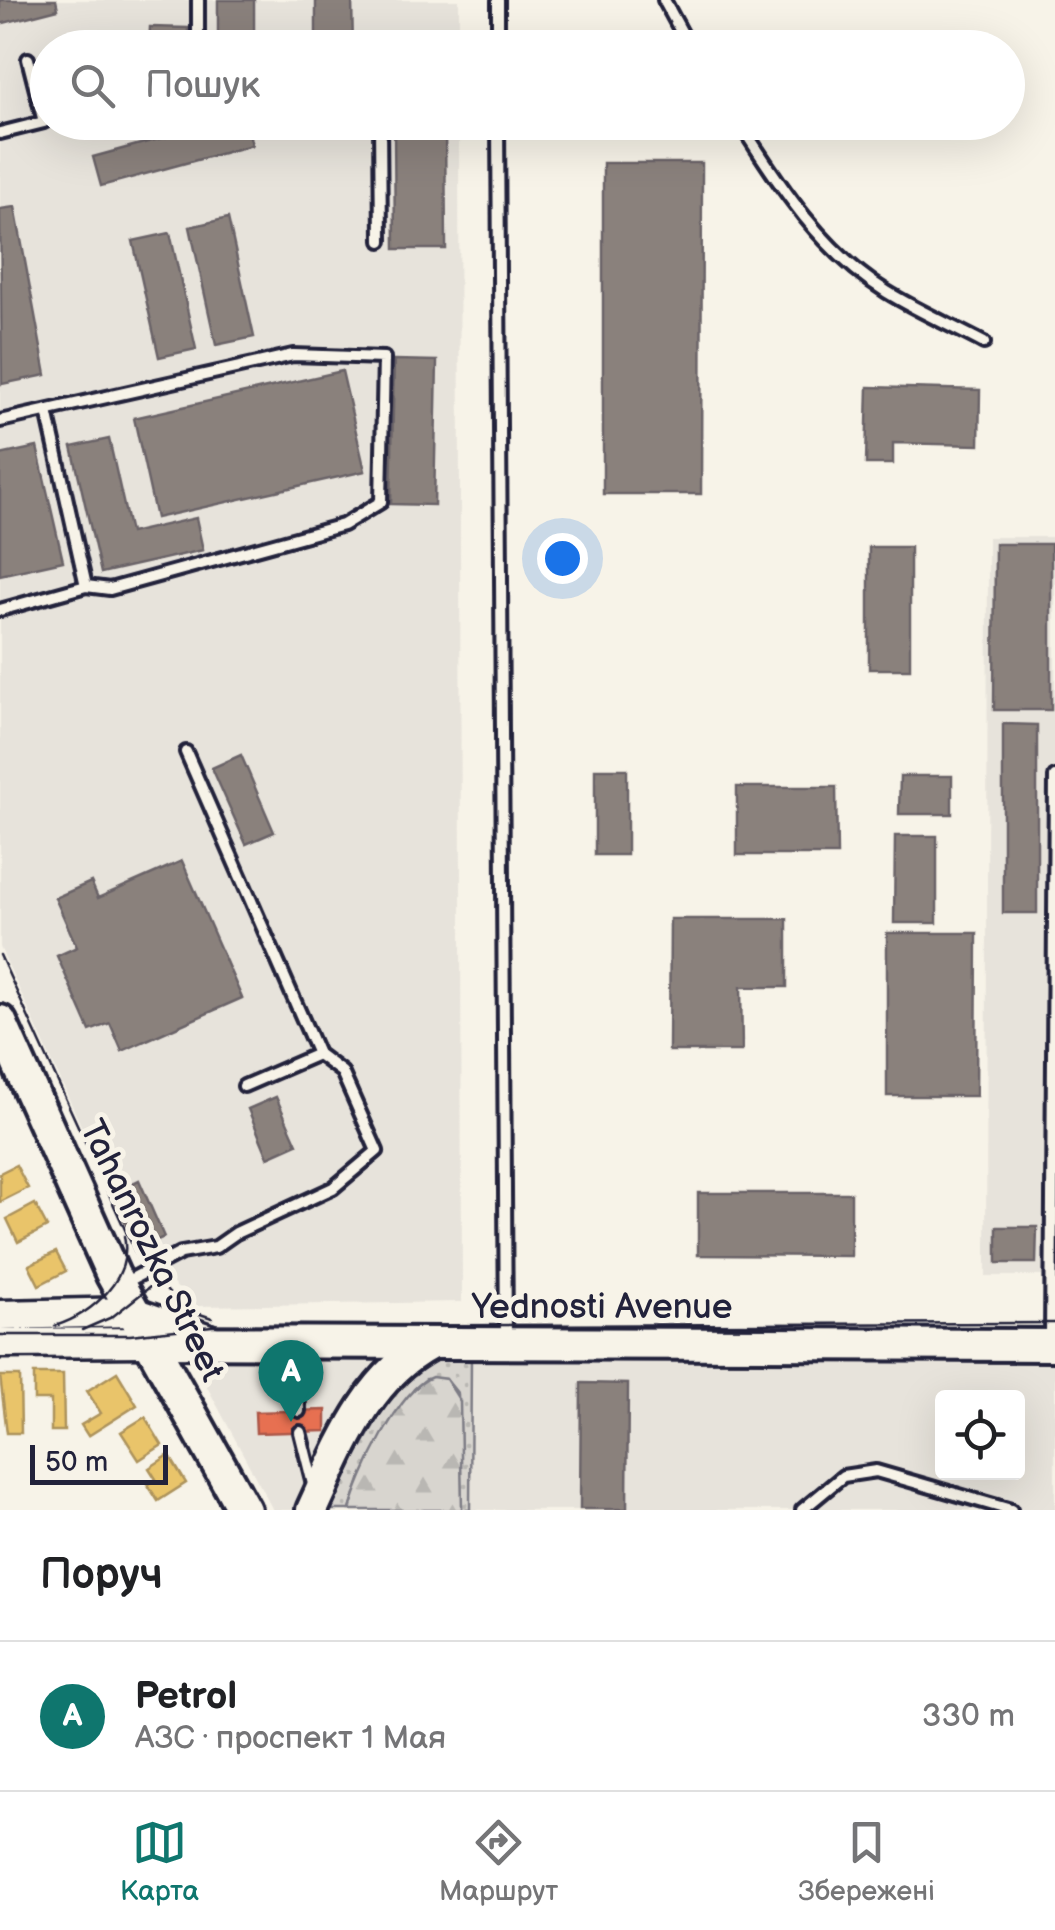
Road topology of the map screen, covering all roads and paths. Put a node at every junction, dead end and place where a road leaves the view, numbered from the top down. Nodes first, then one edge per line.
1 (198, 0) edge
2 (498, 0) edge
3 (664, 0) edge
4 (198, 30) edge
5 (498, 30) edge
6 (680, 30) edge
7 (28, 58) dead end
8 (30, 66) edge
9 (30, 126) edge
10 (0, 133) edge
11 (380, 140) edge
12 (498, 140) edge
13 (750, 140) edge
14 (381, 241) dead end
15 (984, 343) dead end
16 (47, 411) junction
17 (0, 422) edge
18 (86, 586) junction
19 (0, 610) edge
20 (186, 752) dead end
21 (1055, 777) edge
22 (0, 1022) edge
23 (318, 1054) junction
24 (244, 1086) dead end
25 (126, 1299) junction
26 (0, 1315) edge
27 (150, 1342) junction
28 (0, 1343) edge
29 (220, 1343) junction
30 (297, 1343) junction
31 (430, 1344) junction
32 (506, 1344) junction
33 (1053, 1345) edge
34 (299, 1411) dead end
35 (300, 1432) dead end
36 (314, 1504) edge
37 (244, 1510) edge
38 (802, 1510) edge
39 (1011, 1510) edge

1 - 4 lane
2 - 5 lane
3 - 6 lane
7 - 8 lane
9 - 10 lane
11 - 14 lane
12 - 32 lane
13 - 15 lane
16 - 17 lane
16 - 18 lane
16 - 18 lane
18 - 19 lane
20 - 23 lane
21 - 33 lane
22 - 25 highway, Tahanrozka Street
23 - 24 lane
23 - 25 lane
25 - 26 main road
25 - 27 highway, Tahanrozka Street
25 - 29 main road
27 - 28 main road
27 - 29 main road, Yednosti Avenue
27 - 37 highway, Tahanrozka Street
29 - 30 main road, Yednosti Avenue
30 - 31 main road, Yednosti Avenue
30 - 34 lane
31 - 32 main road, Yednosti Avenue
31 - 36 main road
32 - 33 main road, Yednosti Avenue
35 - 36 lane
38 - 39 lane

